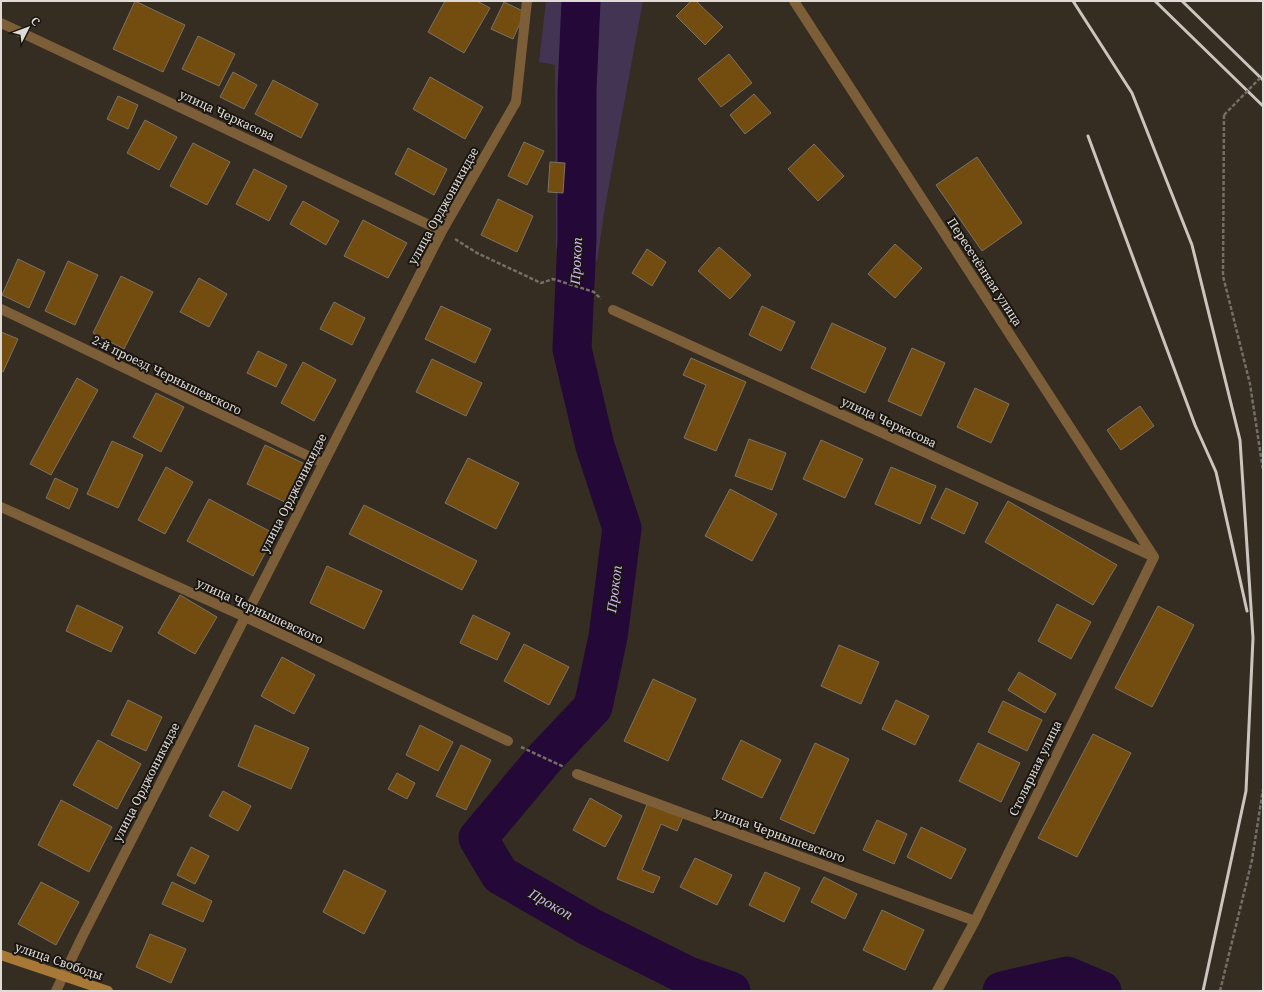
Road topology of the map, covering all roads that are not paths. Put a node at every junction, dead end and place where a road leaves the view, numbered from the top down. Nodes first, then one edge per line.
1 (527, 1) edge
2 (794, 1) edge
3 (1, 23) edge
4 (442, 231) junction
5 (1, 309) edge
6 (613, 310) dead end
7 (323, 463) junction
8 (1, 507) edge
9 (1154, 557) junction
10 (245, 617) junction
11 (508, 741) road end
12 (577, 774) road end
13 (974, 921) junction
14 (1, 955) edge
15 (63, 976) junction
16 (938, 990) edge
17 (56, 991) edge
18 (108, 991) edge

1 - 4 street, улица Орджоникидзе
2 - 9 street, Пересечённая улица
3 - 4 street, улица Черкасова
4 - 7 street, улица Орджоникидзе
5 - 7 street, 2-й проезд Чернышевского
6 - 9 street, улица Черкасова
7 - 10 street, улица Орджоникидзе
8 - 10 street, улица Чернышевского
9 - 13 street, Столярная улица
10 - 11 street, улица Чернышевского
10 - 15 street, улица Орджоникидзе
12 - 13 street, улица Чернышевского
13 - 16 street, Столярная улица
14 - 15 main road, улица Свободы
15 - 17 street, улица Орджоникидзе
15 - 18 main road, улица Свободы

